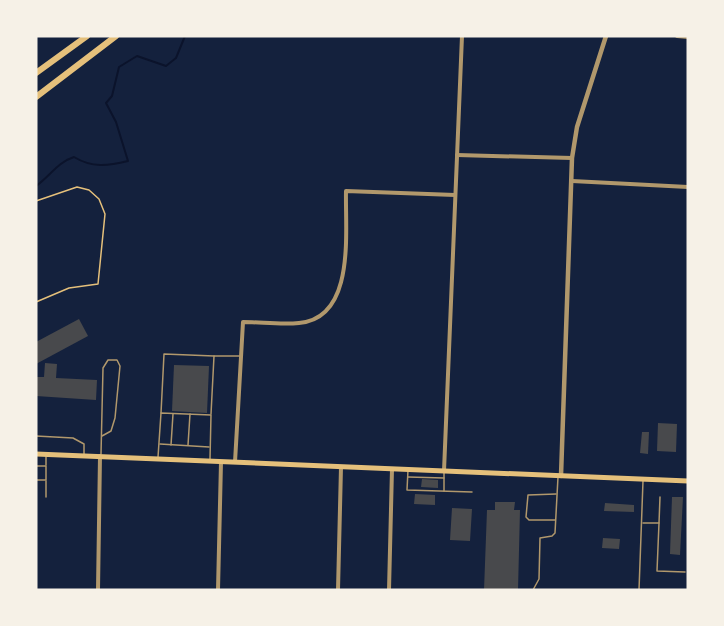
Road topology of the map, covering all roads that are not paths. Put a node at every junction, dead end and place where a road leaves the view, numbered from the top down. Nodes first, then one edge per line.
1 (87, 36) edge
2 (116, 36) edge
3 (462, 36) edge
4 (606, 36) edge
5 (677, 36) edge
6 (688, 37) edge
7 (36, 73) edge
8 (36, 97) edge
9 (457, 154) junction
10 (572, 158) junction
11 (572, 181) junction
12 (688, 187) edge
13 (455, 195) junction
14 (214, 356) junction
15 (241, 356) junction
16 (161, 413) junction
17 (173, 414) junction
18 (190, 414) junction
19 (211, 415) junction
20 (36, 436) edge
21 (102, 436) junction
22 (159, 444) junction
23 (171, 445) junction
24 (188, 446) junction
25 (210, 447) junction
26 (36, 454) edge
27 (46, 454) junction
28 (85, 456) junction
29 (100, 456) junction
30 (158, 459) junction
31 (210, 460) junction
32 (221, 461) junction
33 (235, 462) junction
34 (36, 466) edge
35 (46, 466) junction
36 (341, 467) junction
37 (392, 469) junction
38 (408, 469) junction
39 (444, 471) junction
40 (559, 476) junction
41 (407, 477) junction
42 (444, 478) junction
43 (36, 480) edge
44 (46, 480) junction
45 (644, 480) junction
46 (688, 481) edge
47 (444, 491) junction
48 (472, 492) dead end
49 (557, 494) junction
50 (46, 496) dead end
51 (660, 497) dead end
52 (555, 520) junction
53 (642, 523) junction
54 (659, 523) junction
55 (685, 572) dead end
56 (98, 590) edge
57 (218, 590) edge
58 (338, 590) edge
59 (389, 590) edge
60 (533, 590) edge
61 (639, 590) edge

1 - 7 highway
2 - 8 highway
3 - 9 street
4 - 10 street
5 - 6 street
9 - 10 street
9 - 13 street
10 - 11 street
11 - 12 street
11 - 40 street
13 - 15 street
13 - 39 street
14 - 15 lane
14 - 16 lane
14 - 19 lane
15 - 33 street
16 - 17 lane
16 - 22 lane
17 - 18 lane
17 - 23 lane
18 - 19 lane
18 - 24 lane
19 - 25 lane
20 - 28 lane
21 - 21 lane
21 - 29 lane
22 - 23 lane
22 - 30 lane
23 - 24 lane
24 - 25 lane
25 - 31 lane
26 - 27 main road
27 - 28 main road
27 - 35 lane
28 - 29 main road
29 - 30 main road
29 - 56 street
30 - 31 main road
31 - 32 main road
32 - 33 main road
32 - 57 street
33 - 36 main road
34 - 35 lane
35 - 44 lane
36 - 37 main road
36 - 58 street
37 - 38 main road
37 - 59 street
38 - 39 main road
38 - 41 lane
39 - 40 main road
39 - 42 lane
40 - 45 main road
40 - 49 lane
41 - 42 lane
41 - 47 lane
42 - 47 lane
43 - 44 lane
44 - 50 lane
45 - 46 main road
45 - 53 lane
47 - 48 lane
49 - 52 lane
49 - 52 lane
51 - 54 lane
52 - 60 lane
53 - 54 lane
53 - 61 lane
54 - 55 lane

